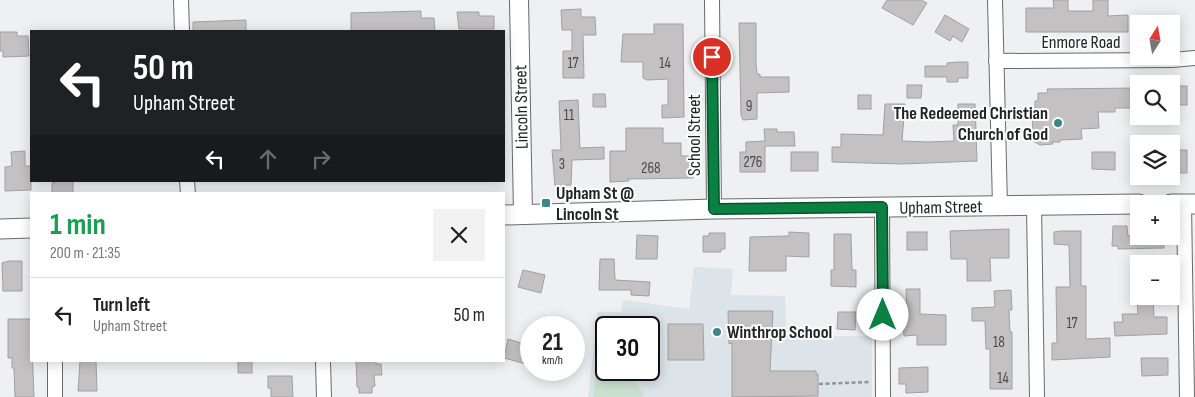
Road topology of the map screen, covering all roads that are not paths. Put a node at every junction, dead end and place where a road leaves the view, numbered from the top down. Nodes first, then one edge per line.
1 (182, 0) edge
2 (519, 0) edge
3 (712, 0) edge
4 (995, 0) edge
5 (182, 30) edge
6 (1195, 58) edge
7 (996, 61) junction
8 (1130, 204) edge
9 (1184, 204) edge
10 (1000, 206) junction
11 (1034, 206) junction
12 (882, 207) junction
13 (714, 209) junction
14 (522, 214) junction
15 (505, 215) edge
16 (30, 228) edge
17 (0, 229) edge
18 (55, 362) edge
19 (323, 362) edge
20 (55, 397) edge
21 (324, 397) edge
22 (883, 397) edge
23 (1036, 397) edge
24 (1187, 397) edge

1 - 5 street
2 - 14 street, Lincoln Street
3 - 13 street, School Street
4 - 7 street
6 - 7 street, Enmore Road
7 - 10 street
8 - 11 main road, Upham Street
9 - 24 street
10 - 11 main road, Upham Street
10 - 12 main road, Upham Street
11 - 23 street
12 - 13 main road, Upham Street
12 - 22 street
13 - 14 main road, Upham Street
14 - 15 main road, Upham Street
16 - 17 main road
18 - 20 street
19 - 21 street

